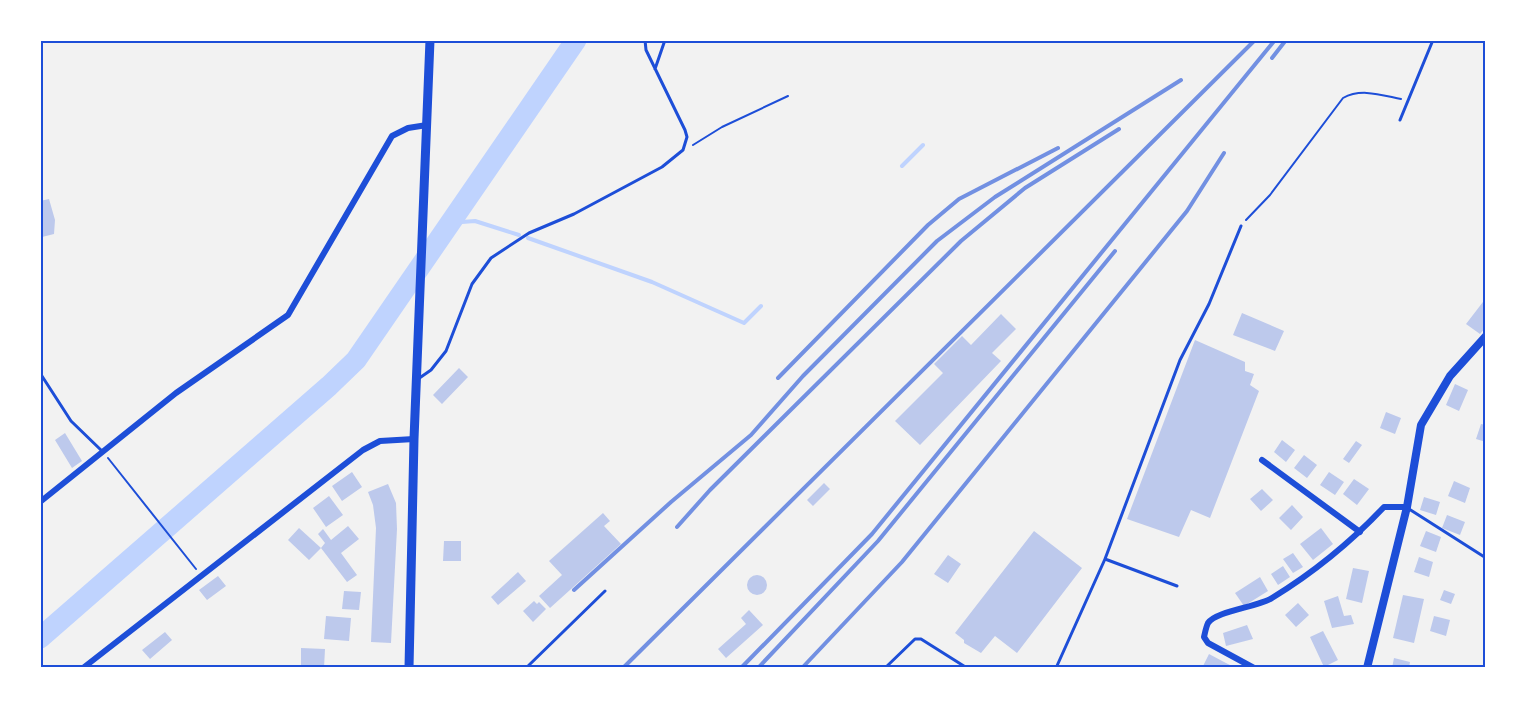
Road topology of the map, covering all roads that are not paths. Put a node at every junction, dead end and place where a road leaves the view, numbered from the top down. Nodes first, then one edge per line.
1 (430, 40) edge
2 (645, 40) edge
3 (665, 40) edge
4 (1433, 40) edge
5 (655, 69) junction
6 (1400, 120) dead end
7 (427, 125) junction
8 (1241, 226) road end
9 (1485, 336) edge
10 (40, 373) edge
11 (416, 376) junction
12 (414, 439) junction
13 (102, 451) junction
14 (1262, 460) dead end
15 (40, 502) edge
16 (1407, 507) junction
17 (1360, 532) junction
18 (1485, 558) edge
19 (1105, 560) junction
20 (1177, 586) dead end
21 (605, 591) dead end
22 (83, 668) edge
23 (409, 668) edge
24 (526, 668) edge
25 (885, 668) edge
26 (967, 668) edge
27 (1056, 668) edge
28 (1254, 668) edge
29 (1367, 668) edge

1 - 7 main road
2 - 5 lane
3 - 5 lane
4 - 6 lane
5 - 11 lane
7 - 11 main road
7 - 13 street
8 - 19 lane
9 - 16 main road
10 - 13 lane
11 - 12 main road
12 - 22 street
12 - 23 main road
13 - 15 street
14 - 17 street
16 - 17 street
16 - 18 lane
16 - 29 main road
17 - 28 street
19 - 20 lane
19 - 27 lane
21 - 24 lane
25 - 26 lane

